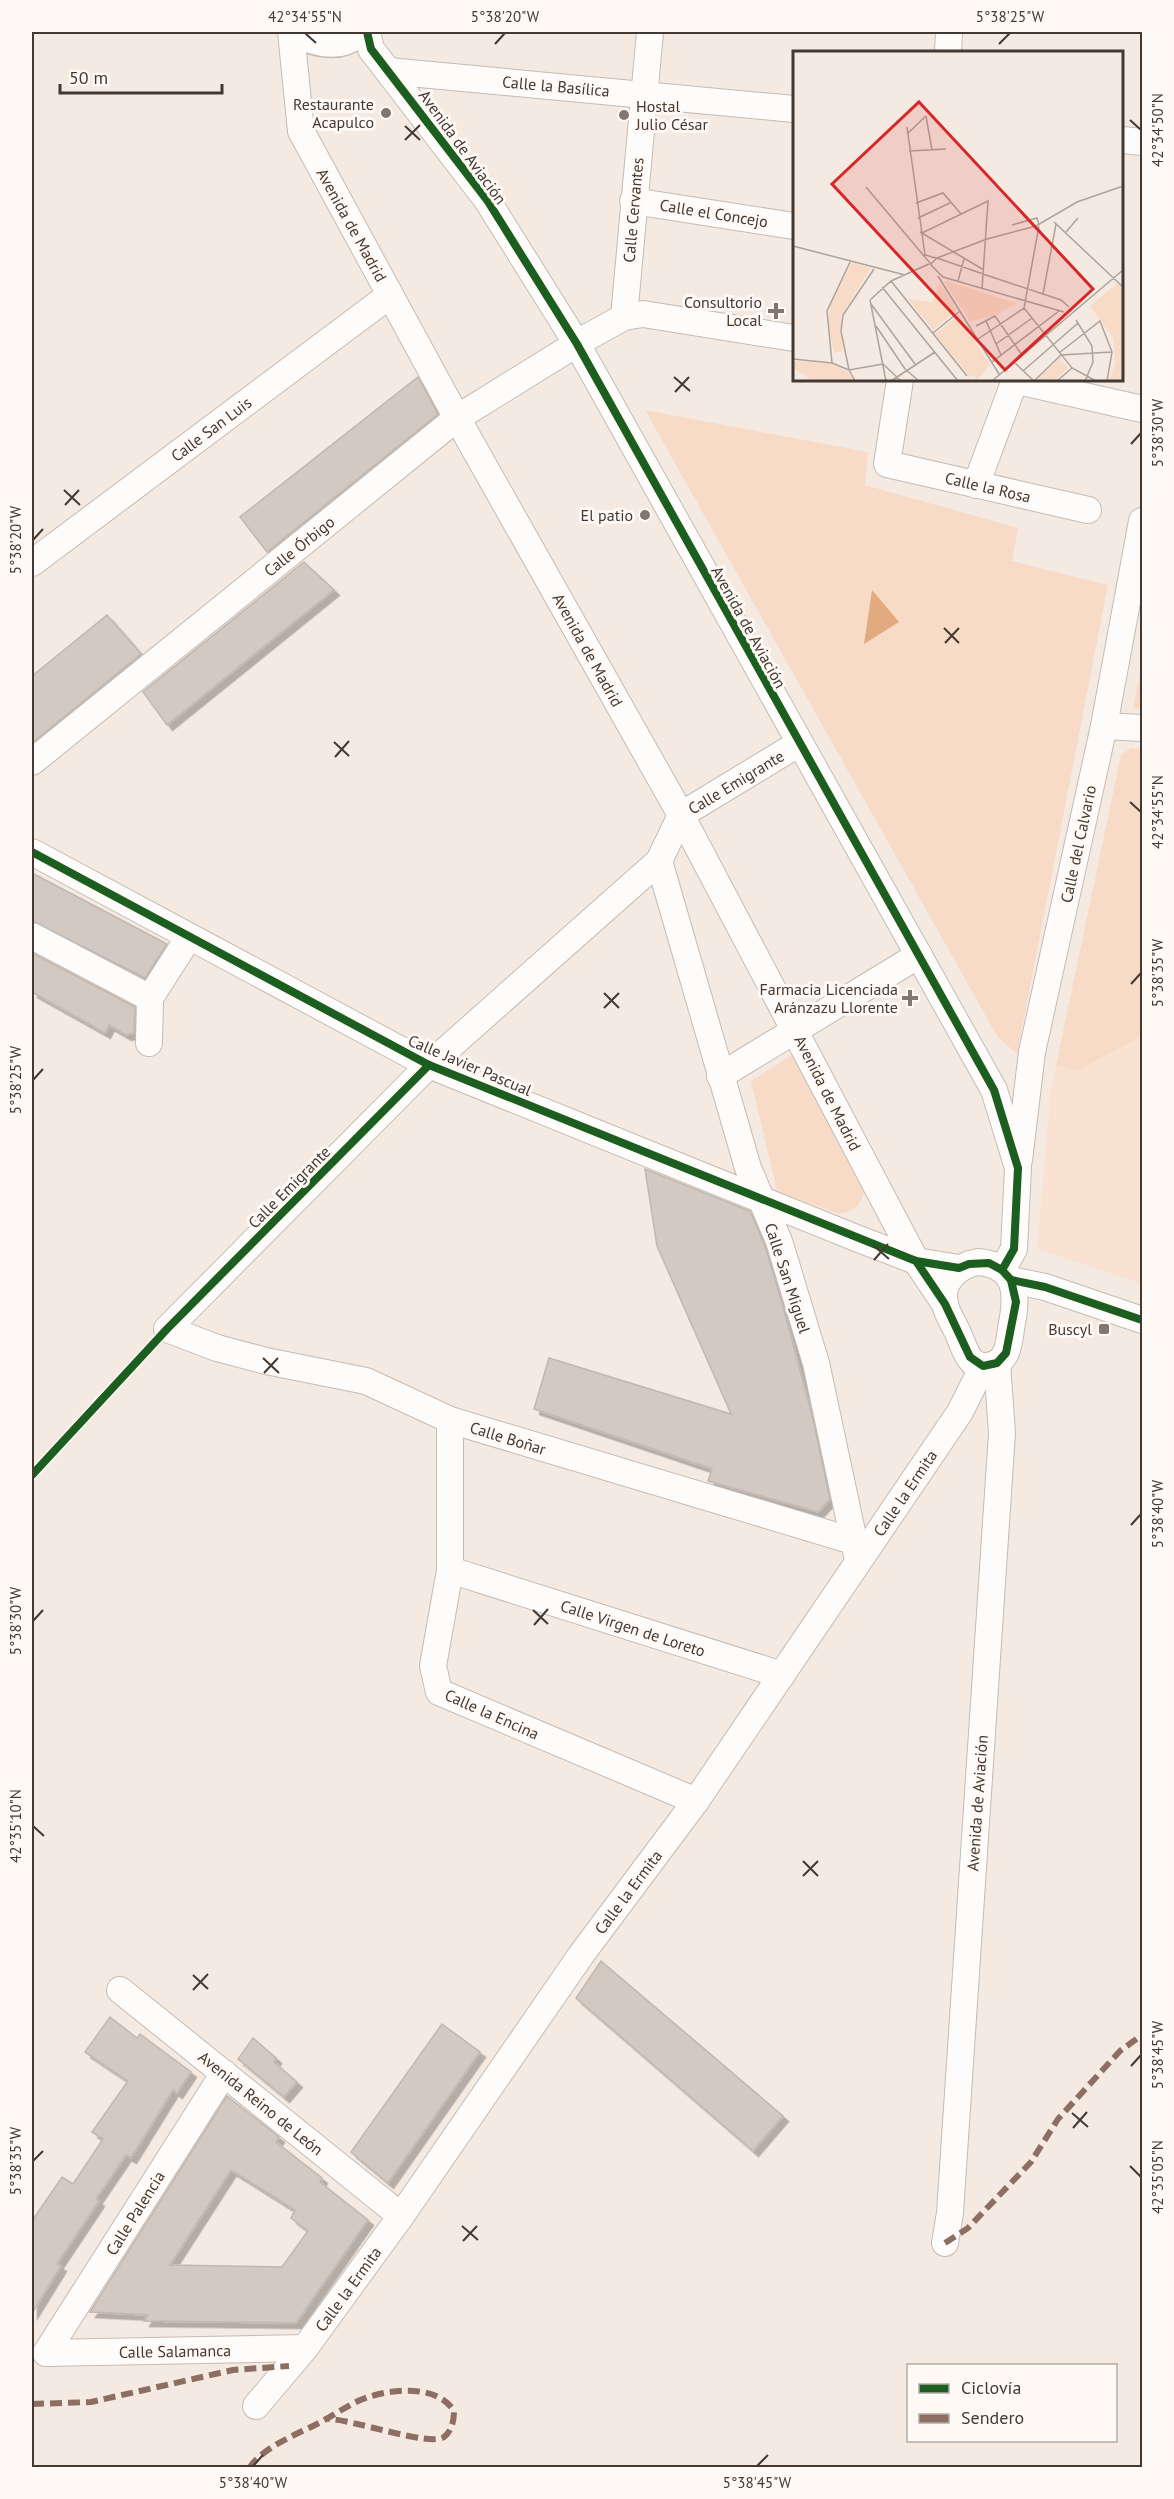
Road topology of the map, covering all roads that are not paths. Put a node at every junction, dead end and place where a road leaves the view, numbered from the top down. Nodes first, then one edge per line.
1 (291, 32) edge
2 (299, 32) edge
3 (355, 32) edge
4 (367, 32) edge
5 (650, 32) edge
6 (949, 32) edge
7 (948, 51) edge
8 (388, 71) junction
9 (644, 95) junction
10 (793, 109) edge
11 (1123, 140) edge
12 (1143, 142) edge
13 (633, 201) junction
14 (793, 226) edge
15 (390, 295) junction
16 (624, 317) junction
17 (793, 338) edge
18 (577, 344) junction
19 (900, 381) edge
20 (1014, 381) edge
21 (1018, 381) edge
22 (1143, 409) edge
23 (457, 418) junction
24 (976, 485) junction
25 (1088, 510) dead end
26 (1143, 522) edge
27 (32, 563) edge
28 (1104, 726) junction
29 (1143, 728) edge
30 (798, 744) junction
31 (32, 762) edge
32 (681, 815) junction
33 (32, 852) edge
34 (659, 861) junction
35 (32, 936) edge
36 (189, 937) junction
37 (919, 955) junction
38 (150, 998) junction
39 (797, 1031) junction
40 (149, 1043) dead end
41 (429, 1065) junction
42 (720, 1076) junction
43 (1018, 1168) junction
44 (760, 1198) junction
45 (916, 1260) junction
46 (959, 1268) junction
47 (1010, 1284) junction
48 (945, 1304) junction
49 (1143, 1320) edge
50 (167, 1329) joint
51 (990, 1365) junction
52 (450, 1420) junction
53 (856, 1552) junction
54 (450, 1570) junction
55 (782, 1675) junction
56 (696, 1801) junction
57 (120, 1990) dead end
58 (224, 2073) junction
59 (401, 2216) junction
60 (945, 2243) dead end
61 (305, 2348) junction
62 (46, 2353) joint
63 (256, 2406) dead end

1 - 15 street, Avenida de Madrid
2 - 3 highway
4 - 8 street, Avenida de Aviación
5 - 9 street, Calle Cervantes
6 - 7 street
8 - 9 street, Calle la Basílica
8 - 18 street, Avenida de Aviación
9 - 10 street, Calle la Basílica
9 - 13 street, Calle Cervantes
11 - 12 street
13 - 14 street, Calle el Concejo
13 - 16 street, Calle Cervantes
15 - 23 street, Avenida de Madrid
15 - 27 street, Calle San Luis
16 - 17 street
16 - 18 street, Calle Órbigo
18 - 23 street, Calle Órbigo
18 - 30 street, Avenida de Aviación
19 - 24 street, Calle la Rosa
20 - 24 street
21 - 22 street
23 - 31 street, Calle Órbigo
23 - 32 street, Avenida de Madrid
24 - 25 street, Calle la Rosa
26 - 28 street, Calle del Calvario
28 - 29 street
28 - 43 street, Calle del Calvario
30 - 32 street, Calle Emigrante
30 - 37 street, Avenida de Aviación
32 - 34 street, Calle Emigrante
32 - 39 street, Avenida de Madrid
33 - 36 street, Calle Javier Pascual
34 - 41 street, Calle Emigrante
34 - 42 street, Calle San Miguel
35 - 38 street
36 - 38 street
36 - 41 street, Calle Javier Pascual
37 - 39 street
37 - 43 street, Avenida de Aviación
38 - 40 street
39 - 42 street
39 - 45 street, Avenida de Madrid
41 - 44 street, Calle Javier Pascual
41 - 50 street, Calle Emigrante
42 - 44 street, Calle San Miguel
43 - 47 street, Avenida de Aviación
44 - 45 street, Calle Javier Pascual
44 - 53 street, Calle San Miguel
45 - 46 street, Calle Javier Pascual
45 - 48 street
46 - 47 street
46 - 48 street
47 - 49 street
47 - 51 street, Calle la Ermita
48 - 51 street
50 - 52 street, Calle Boñar
51 - 53 street, Calle la Ermita
51 - 60 street, Avenida de Aviación
52 - 53 street, Calle Boñar
52 - 54 street, Calle la Encina
53 - 55 street, Calle la Ermita
54 - 55 street, Calle Virgen de Loreto
54 - 56 street, Calle la Encina
55 - 56 street, Calle la Ermita
56 - 59 street, Calle la Ermita
57 - 58 street, Avenida Reino de León
58 - 59 street, Avenida Reino de León
58 - 62 street, Calle Palencia
59 - 61 street, Calle la Ermita
61 - 62 street, Calle Salamanca
61 - 63 street, Calle la Ermita

